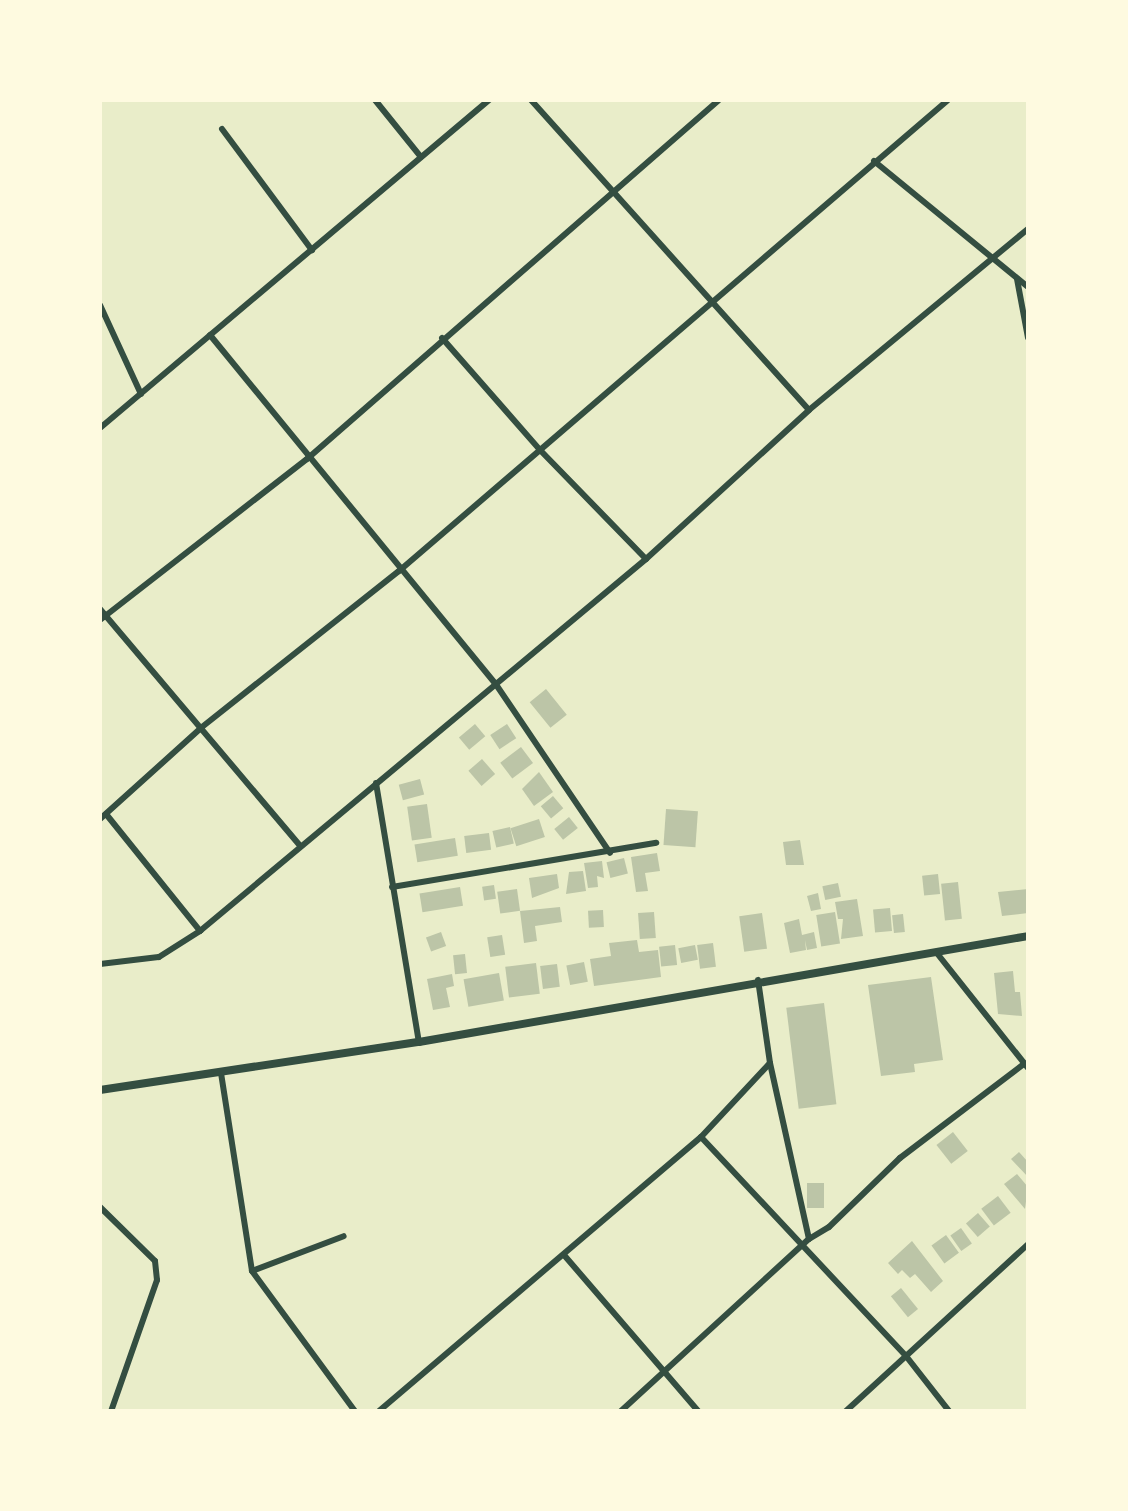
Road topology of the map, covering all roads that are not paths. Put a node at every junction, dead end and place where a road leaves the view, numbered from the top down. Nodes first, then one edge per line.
1 (375, 100) edge
2 (489, 100) edge
3 (531, 100) edge
4 (719, 100) edge
5 (948, 100) edge
6 (222, 129) dead end
7 (421, 157) junction
8 (874, 161) junction
9 (612, 190) junction
10 (1028, 229) edge
11 (312, 250) junction
12 (993, 260) junction
13 (1017, 278) junction
14 (1028, 287) edge
15 (712, 302) junction
16 (100, 305) edge
17 (210, 335) junction
18 (442, 338) junction
19 (1028, 338) edge
20 (141, 394) junction
21 (809, 410) junction
22 (100, 428) edge
23 (540, 450) junction
24 (307, 459) junction
25 (646, 559) junction
26 (399, 571) junction
27 (102, 615) edge
28 (495, 683) junction
29 (202, 727) junction
30 (376, 783) junction
31 (103, 816) edge
32 (656, 843) dead end
33 (300, 846) junction
34 (610, 853) junction
35 (392, 887) junction
36 (200, 931) junction
37 (1028, 936) edge
38 (936, 952) junction
39 (100, 964) edge
40 (758, 980) junction
41 (419, 1042) junction
42 (770, 1063) junction
43 (1026, 1066) edge
44 (221, 1073) junction
45 (100, 1090) edge
46 (701, 1137) junction
47 (100, 1207) edge
48 (344, 1236) dead end
49 (806, 1242) junction
50 (1028, 1244) edge
51 (564, 1255) junction
52 (252, 1271) junction
53 (906, 1356) junction
54 (667, 1372) junction
55 (111, 1411) edge
56 (355, 1411) edge
57 (379, 1411) edge
58 (621, 1411) edge
59 (698, 1411) edge
60 (846, 1411) edge
61 (949, 1411) edge

1 - 7 street
2 - 7 street
3 - 9 street
4 - 9 street
5 - 8 street
6 - 11 street
7 - 11 street
8 - 12 street
8 - 15 street
9 - 15 street
9 - 18 street
10 - 12 street
11 - 17 street
12 - 13 street
12 - 21 street
13 - 14 street
13 - 19 street
15 - 21 street
15 - 23 street
16 - 20 street
17 - 20 street
17 - 24 street
18 - 23 street
18 - 24 street
20 - 22 street
21 - 25 street
23 - 25 street
23 - 26 street
24 - 26 street
24 - 27 street
25 - 28 street
26 - 28 street
26 - 29 street
27 - 29 street
28 - 30 street
28 - 34 street
29 - 31 street
29 - 33 street
30 - 33 street
30 - 35 street
31 - 36 street
32 - 34 street
33 - 36 street
34 - 35 street
35 - 41 street
36 - 39 street
37 - 38 main road
38 - 40 main road
38 - 43 street
40 - 41 main road
40 - 42 street
41 - 44 main road
42 - 46 street
42 - 49 street
43 - 49 street
44 - 45 main road
44 - 52 street
46 - 49 street
46 - 51 street
47 - 55 street
48 - 52 street
49 - 53 street
49 - 54 street
50 - 53 street
51 - 54 street
51 - 57 street
52 - 56 street
53 - 60 street
53 - 61 street
54 - 58 street
54 - 59 street

